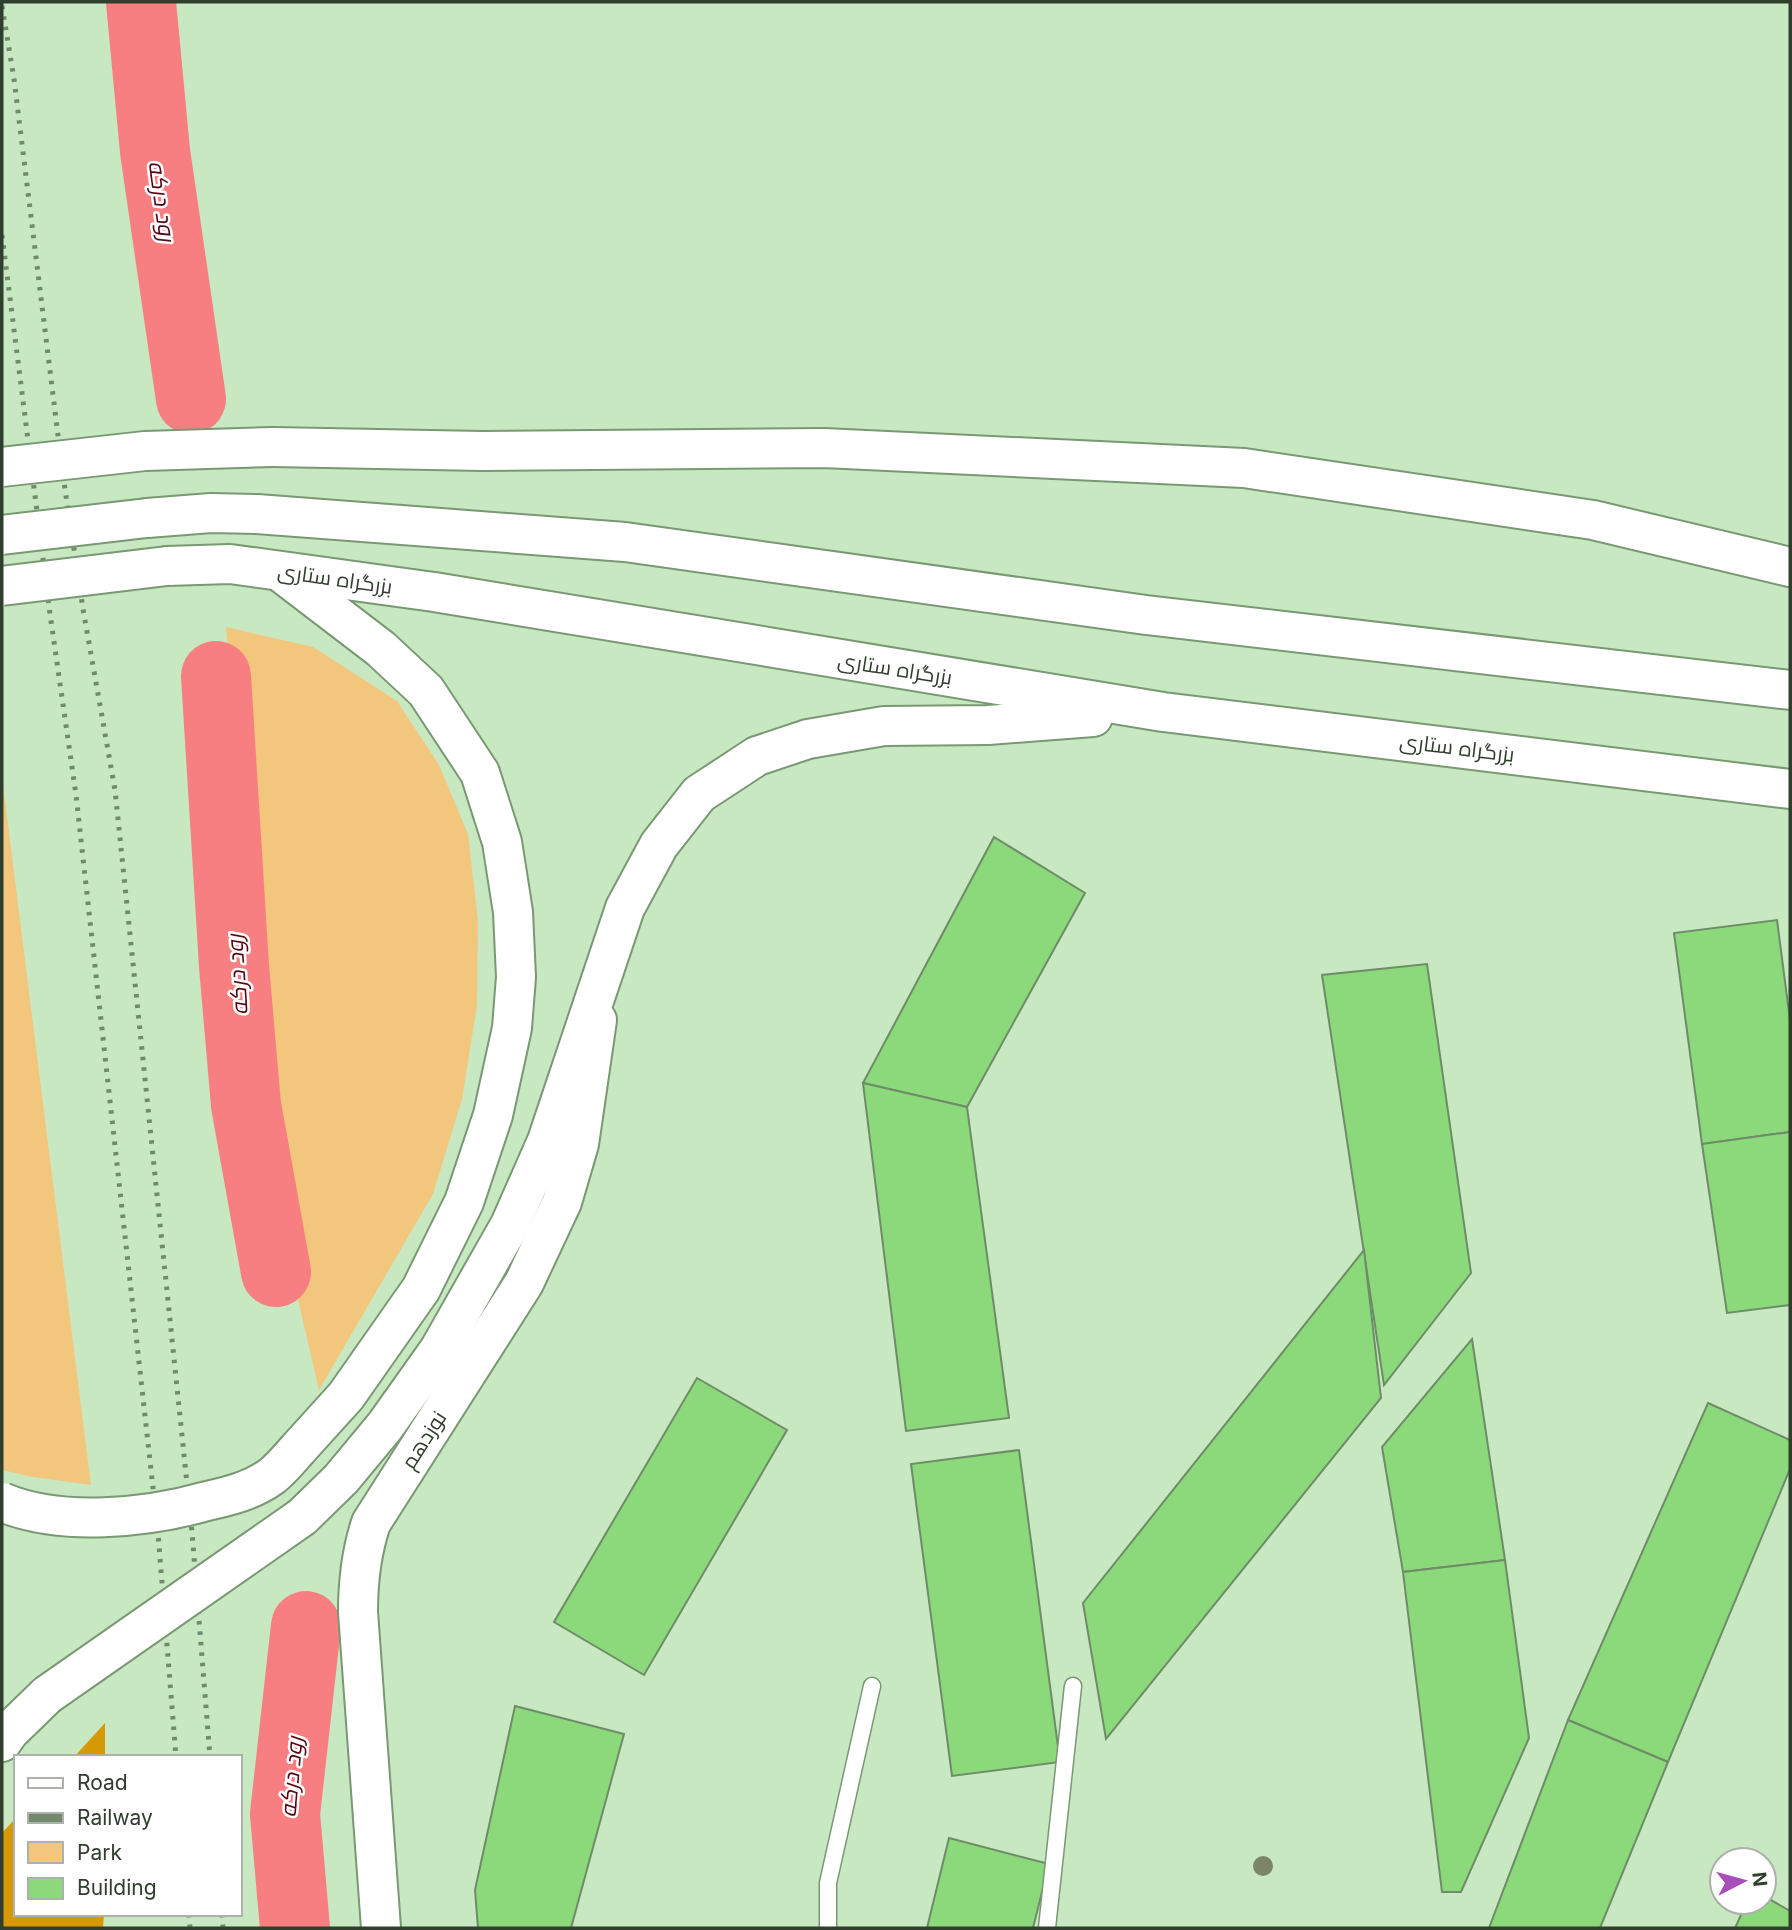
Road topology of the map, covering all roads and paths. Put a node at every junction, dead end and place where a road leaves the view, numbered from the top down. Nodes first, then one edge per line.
1 (2, 467) edge
2 (2, 535) edge
3 (1790, 568) edge
4 (282, 572) junction
5 (2, 586) edge
6 (1790, 690) edge
7 (1163, 712) junction
8 (1790, 789) edge
9 (602, 976) junction
10 (2, 1502) edge
11 (872, 1686) dead end
12 (1073, 1686) dead end
13 (2, 1742) edge
14 (381, 1928) edge
15 (828, 1928) edge
16 (1047, 1928) edge

1 - 3 main road, bridge
2 - 6 main road, bridge
4 - 5 main road, بزرگراه ستاری, bridge
4 - 7 main road, بزرگراه ستاری
4 - 10 main road, bridge
7 - 8 main road, بزرگراه ستاری
7 - 9 main road
9 - 13 main road, bridge
9 - 14 main road, نوزدهم
11 - 15 lane
12 - 16 lane

